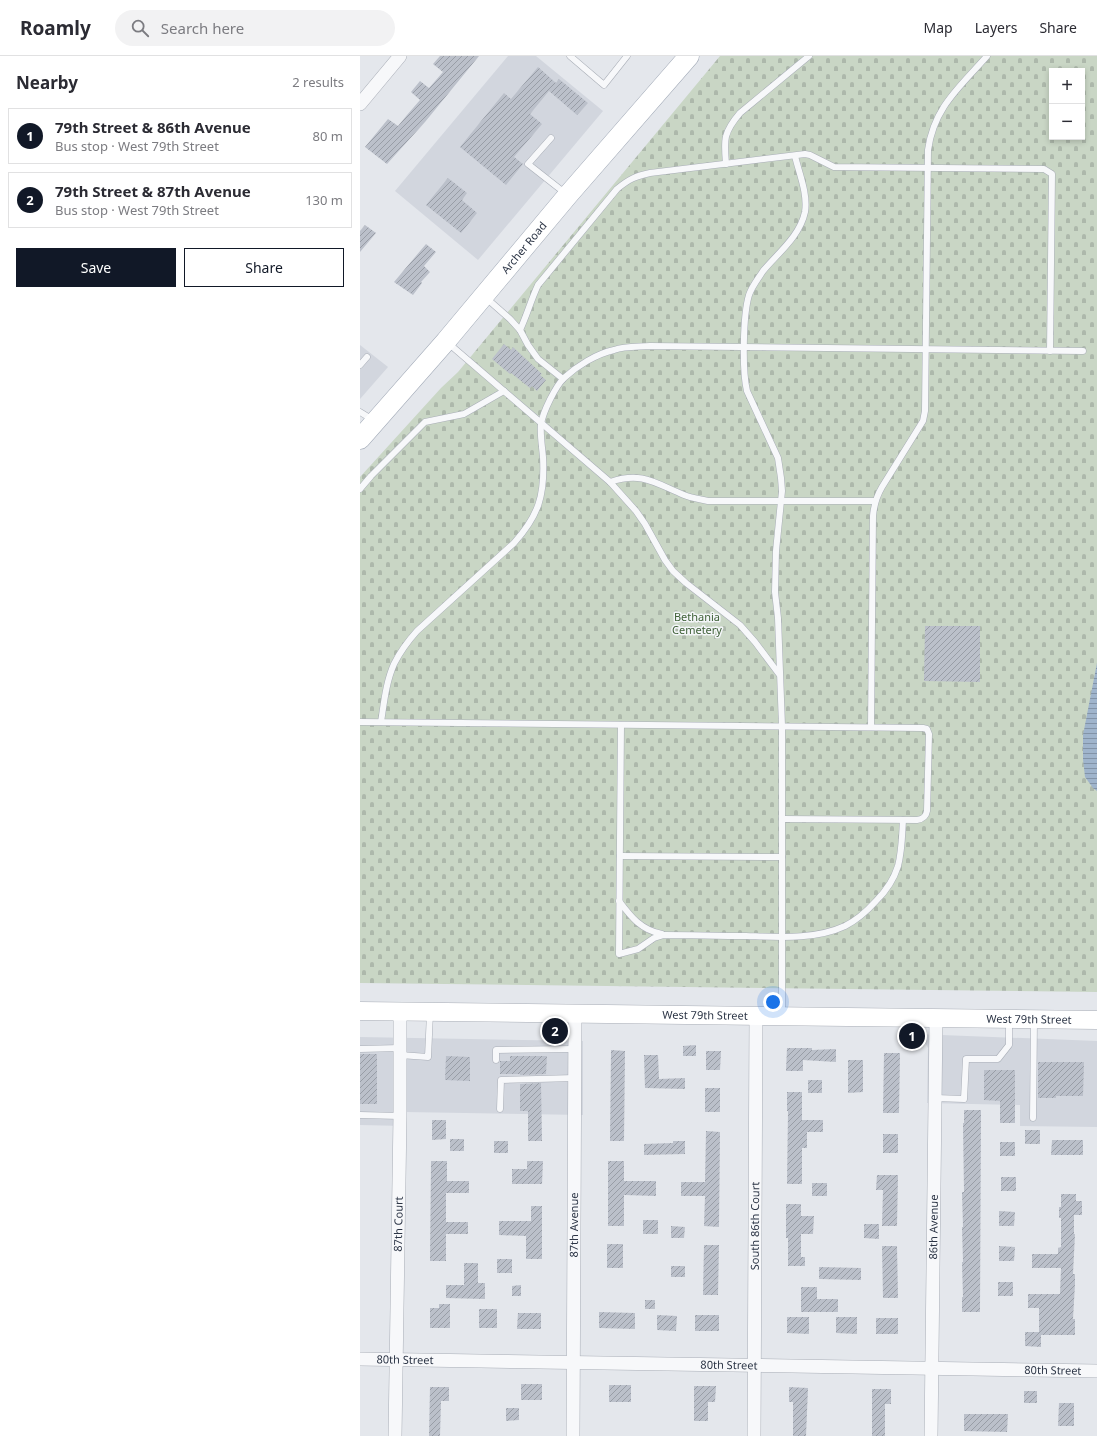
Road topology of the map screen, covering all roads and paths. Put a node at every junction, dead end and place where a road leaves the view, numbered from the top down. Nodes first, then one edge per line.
1 (400, 56) edge
2 (570, 56) edge
3 (627, 56) edge
4 (689, 56) edge
5 (809, 56) edge
6 (987, 56) edge
7 (360, 104) edge
8 (551, 138) dead end
9 (795, 156) junction
10 (726, 164) junction
11 (928, 169) junction
12 (568, 195) junction
13 (484, 296) junction
14 (520, 330) junction
15 (446, 341) junction
16 (745, 347) junction
17 (926, 350) junction
18 (1050, 351) junction
19 (1083, 351) dead end
20 (367, 357) dead end
21 (360, 365) edge
22 (563, 379) junction
23 (504, 391) junction
24 (368, 417) edge
25 (541, 423) junction
26 (360, 439) edge
27 (610, 482) junction
28 (360, 489) edge
29 (781, 501) junction
30 (875, 501) junction
31 (780, 674) junction
32 (360, 722) edge
33 (381, 722) junction
34 (621, 725) junction
35 (782, 726) junction
36 (870, 727) junction
37 (782, 819) junction
38 (903, 820) junction
39 (620, 856) junction
40 (782, 857) junction
41 (619, 901) junction
42 (664, 935) junction
43 (782, 937) junction
44 (360, 1011) edge
45 (400, 1012) junction
46 (430, 1012) junction
47 (575, 1014) junction
48 (756, 1016) junction
49 (782, 1016) junction
50 (936, 1018) junction
51 (1009, 1019) junction
52 (1034, 1019) junction
53 (1097, 1020) edge
54 (360, 1049) edge
55 (575, 1049) junction
56 (400, 1051) junction
57 (496, 1060) dead end
58 (575, 1078) junction
59 (935, 1098) junction
60 (500, 1109) dead end
61 (360, 1115) edge
62 (400, 1116) junction
63 (1033, 1118) dead end
64 (360, 1359) edge
65 (396, 1360) junction
66 (574, 1364) junction
67 (756, 1365) junction
68 (932, 1369) junction
69 (1097, 1371) edge
70 (395, 1436) edge
71 (573, 1436) edge
72 (754, 1436) edge
73 (931, 1436) edge

1 - 7 street
2 - 3 lane
4 - 12 main road, Archer Road
5 - 10 lane
6 - 11 lane
8 - 12 lane
9 - 10 lane
9 - 11 lane
9 - 16 lane
10 - 14 lane
11 - 17 lane
11 - 18 lane
12 - 13 main road, Archer Road
13 - 14 lane
13 - 15 main road, Archer Road
14 - 22 lane
15 - 23 lane
15 - 24 main road, Archer Road
16 - 17 lane
16 - 22 lane
16 - 29 lane
17 - 18 lane
17 - 30 lane
18 - 19 lane
20 - 21 lane
22 - 25 lane
23 - 25 lane
23 - 28 lane
24 - 26 main road, Archer Road
25 - 27 lane
25 - 33 lane
27 - 29 lane
27 - 31 lane
29 - 30 lane
29 - 31 lane
30 - 36 lane
31 - 35 lane
32 - 33 lane
33 - 34 lane
34 - 35 lane
34 - 39 lane
35 - 36 lane
35 - 37 lane
36 - 38 lane
37 - 38 lane
37 - 40 lane
38 - 43 lane
39 - 40 lane
39 - 41 lane
40 - 43 lane
41 - 42 lane
41 - 42 lane
42 - 43 lane
43 - 49 lane
44 - 45 main road, West 79th Street
45 - 46 main road, West 79th Street
45 - 56 street, 87th Court
46 - 47 main road, West 79th Street
46 - 56 lane
47 - 48 main road, West 79th Street
47 - 55 street, 87th Avenue
48 - 49 main road, West 79th Street
48 - 67 street, South 86th Court
49 - 50 main road, West 79th Street
50 - 51 main road, West 79th Street
50 - 59 street, 86th Avenue
51 - 52 main road, West 79th Street
51 - 59 lane
52 - 53 main road, West 79th Street
52 - 63 lane
54 - 56 lane
55 - 57 lane
55 - 58 street, 87th Avenue
56 - 62 street, 87th Court
58 - 60 lane
58 - 66 street, 87th Avenue
59 - 68 street, 86th Avenue
61 - 62 lane
62 - 65 street, 87th Court
64 - 65 street, 80th Street
65 - 66 street, 80th Street
65 - 70 street, 87th Court
66 - 67 street, 80th Street
66 - 71 street, 87th Avenue
67 - 68 street, 80th Street
67 - 72 street, South 86th Court
68 - 69 street, 80th Street
68 - 73 street, 86th Avenue

